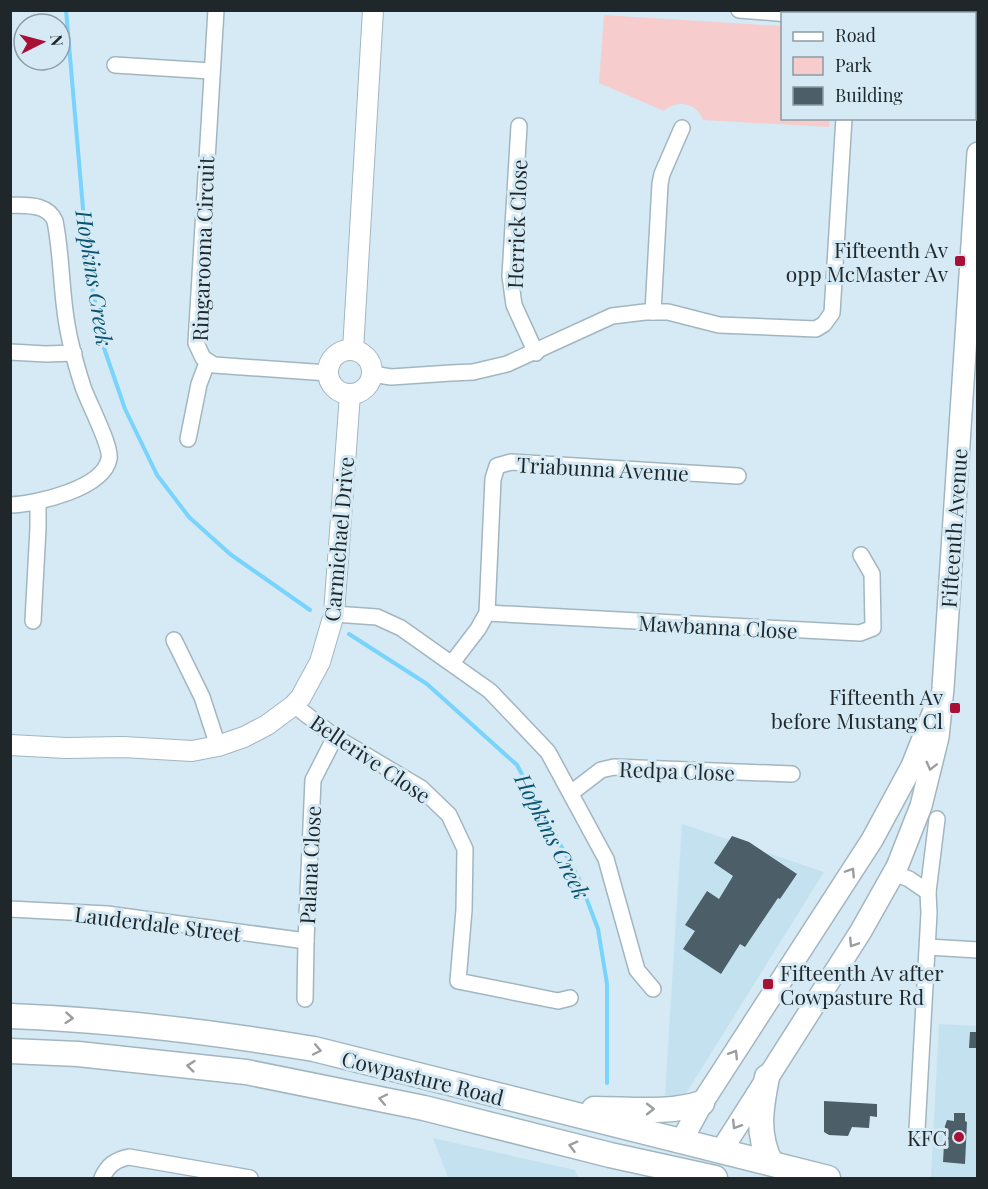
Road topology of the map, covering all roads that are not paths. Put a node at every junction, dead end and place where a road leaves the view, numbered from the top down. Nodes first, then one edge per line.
1 (216, 10) edge
2 (373, 10) edge
3 (739, 10) edge
4 (781, 13) edge
5 (115, 65) dead end
6 (211, 71) junction
7 (844, 120) edge
8 (519, 126) dead end
9 (682, 128) dead end
10 (978, 153) edge
11 (977, 181) edge
12 (10, 205) edge
13 (652, 312) junction
14 (353, 350) junction
15 (10, 352) edge
16 (74, 353) junction
17 (536, 353) junction
18 (207, 363) junction
19 (328, 373) junction
20 (372, 374) junction
21 (350, 394) junction
22 (188, 438) dead end
23 (738, 476) dead end
24 (38, 502) junction
25 (10, 505) edge
26 (861, 555) dead end
27 (487, 613) junction
28 (334, 614) junction
29 (33, 621) dead end
30 (174, 640) dead end
31 (452, 663) junction
32 (943, 688) junction
33 (294, 705) junction
34 (336, 737) junction
35 (10, 745) edge
36 (218, 746) junction
37 (792, 774) dead end
38 (571, 792) junction
39 (937, 819) dead end
40 (894, 873) junction
41 (928, 892) junction
42 (10, 909) edge
43 (306, 941) junction
44 (928, 947) junction
45 (978, 950) edge
46 (652, 989) dead end
47 (305, 999) dead end
48 (570, 999) dead end
49 (10, 1016) edge
50 (10, 1051) edge
51 (766, 1077) junction
52 (702, 1103) junction
53 (550, 1108) junction
54 (917, 1130) dead end
55 (682, 1140) junction
56 (721, 1151) junction
57 (610, 1155) junction
58 (771, 1163) junction
59 (665, 1173) edge
60 (709, 1178) edge
61 (102, 1179) edge
62 (250, 1179) edge
63 (626, 1179) edge
64 (828, 1179) edge

1 - 6 street, Ringarooma Circuit
2 - 14 street
3 - 4 street
5 - 6 street
6 - 18 street, Ringarooma Circuit
7 - 13 street
8 - 17 street, Herrick Close
9 - 13 street
10 - 11 main road, Fifteenth Avenue
11 - 32 main road, Fifteenth Avenue
12 - 16 street
13 - 17 street
14 - 19 street
14 - 20 street
15 - 16 street
16 - 24 street
17 - 20 street
18 - 19 street, Ringarooma Circuit
18 - 22 street
19 - 21 street
20 - 21 street
21 - 28 street, Carmichael Drive
23 - 27 street, Triabunna Avenue
24 - 25 street
24 - 29 street
26 - 27 street, Mawbanna Close
27 - 31 street, Triabunna Avenue
28 - 31 street
28 - 33 street, Carmichael Drive
30 - 36 street
31 - 38 street
32 -> 40 main road, Fifteenth Avenue
52 -> 32 main road, Fifteenth Avenue
33 - 34 street, Bellerive Close
33 - 36 street, Carmichael Drive
34 - 43 street, Palana Close
34 - 48 street, Bellerive Close
35 - 36 street, Carmichael Drive
37 - 38 street, Redpa Close
38 - 46 street
39 - 41 street
40 - 41 street
40 -> 51 main road, Fifteenth Avenue
41 - 44 street
42 - 43 street, Lauderdale Street
43 - 47 street, Palana Close
44 - 45 street
44 - 54 street
49 -> 53 main road, Cowpasture Road
57 -> 50 main road, Cowpasture Road
51 -> 56 main road, Fifteenth Avenue
51 - 58 main road
53 -> 52 main road
52 - 55 main road, Fifteenth Avenue
53 - 55 main road, Cowpasture Road
55 - 56 main road, Cowpasture Road
55 - 59 main road
56 - 58 main road, Cowpasture Road
56 - 60 main road
57 - 59 main road, Cowpasture Road
57 - 63 main road
58 - 64 main road, Cowpasture Road
59 - 60 main road, Cowpasture Road
61 - 62 street

